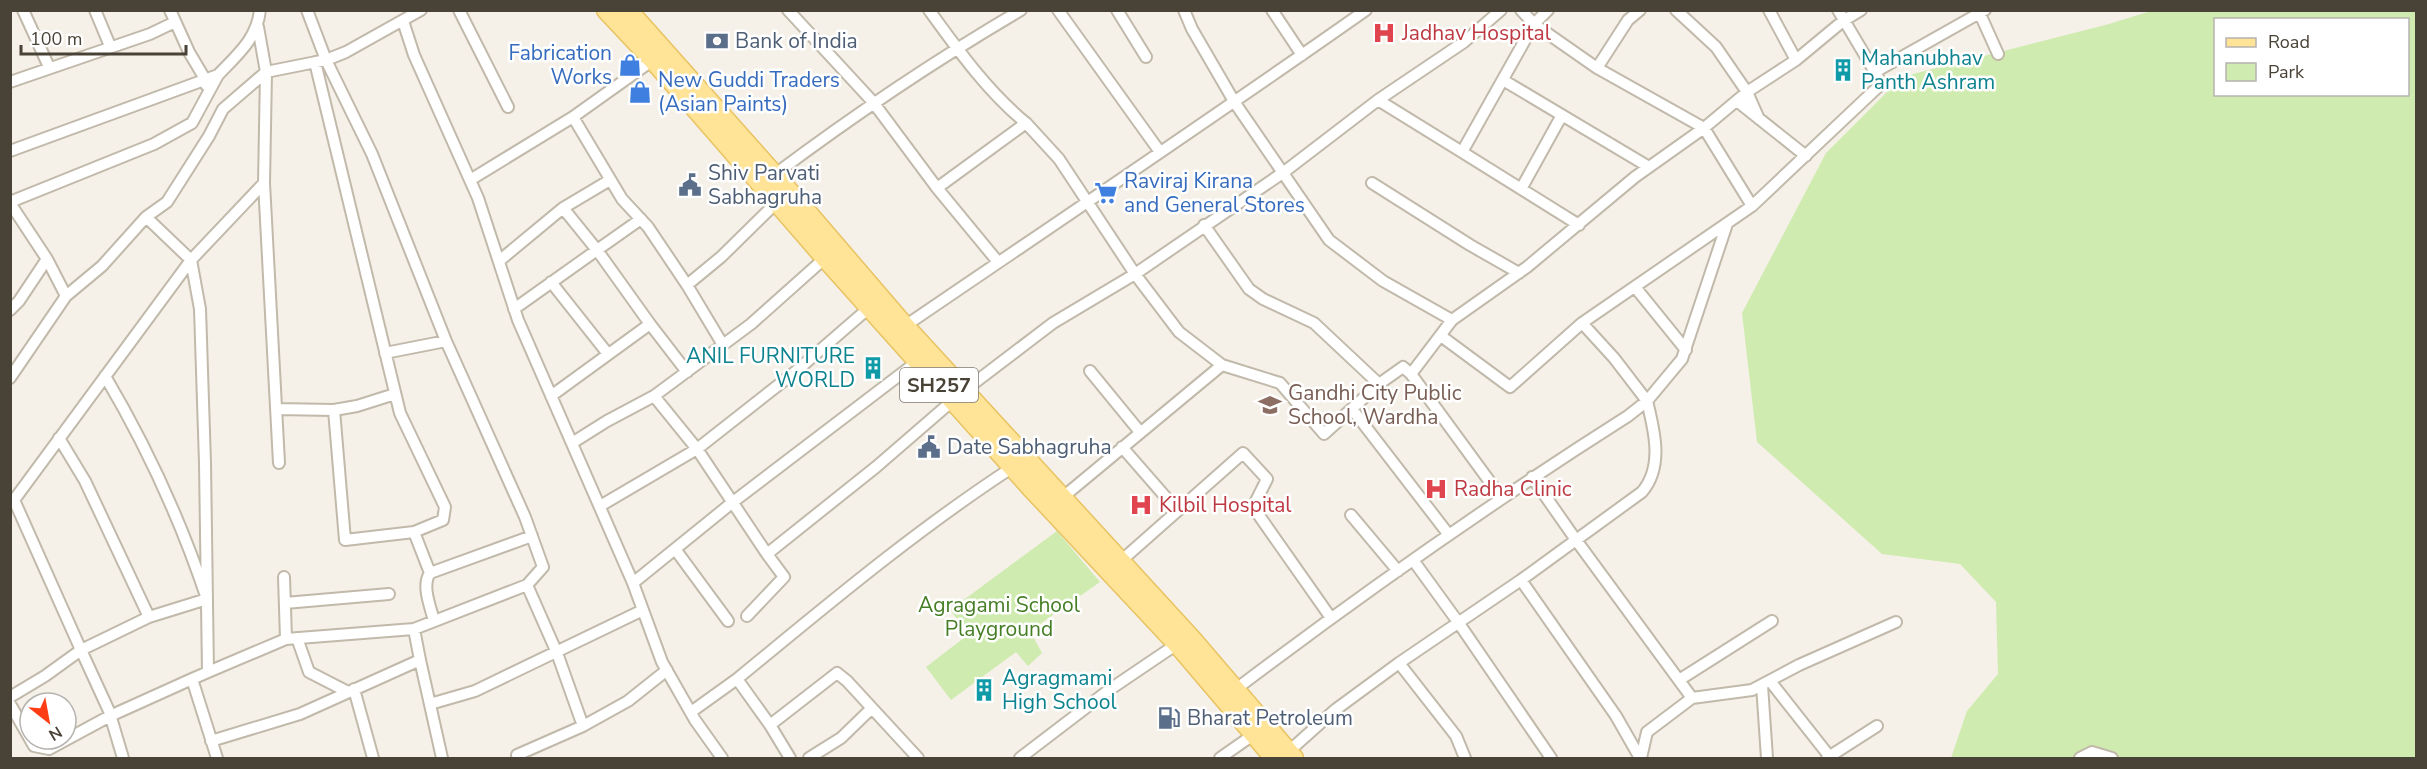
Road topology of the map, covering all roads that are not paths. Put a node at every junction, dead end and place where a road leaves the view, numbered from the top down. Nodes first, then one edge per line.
1 (23, 10) edge
2 (95, 10) edge
3 (170, 10) edge
4 (260, 10) edge
5 (307, 10) edge
6 (421, 10) edge
7 (459, 10) edge
8 (606, 10) edge
9 (628, 10) edge
10 (788, 10) edge
11 (929, 10) edge
12 (1021, 10) edge
13 (1058, 10) edge
14 (1117, 10) edge
15 (1184, 10) edge
16 (1272, 10) edge
17 (1366, 10) edge
18 (1501, 10) edge
19 (1521, 10) edge
20 (1548, 10) edge
21 (1640, 10) edge
22 (1676, 10) edge
23 (1769, 10) edge
24 (1861, 10) edge
25 (1982, 12) edge
26 (1840, 16) edge
27 (403, 21) junction
28 (175, 22) junction
29 (1534, 24) junction
30 (258, 27) junction
31 (110, 46) junction
32 (957, 48) junction
33 (1998, 54) dead end
34 (1302, 55) junction
35 (1146, 57) dead end
36 (653, 60) junction
37 (1796, 60) junction
38 (321, 61) junction
39 (49, 67) junction
40 (1597, 68) junction
41 (266, 72) junction
42 (1875, 72) junction
43 (218, 75) junction
44 (205, 80) junction
45 (1503, 80) junction
46 (10, 82) edge
47 (339, 86) junction
48 (1747, 92) junction
49 (206, 93) junction
50 (1378, 100) junction
51 (1737, 101) junction
52 (873, 102) junction
53 (1234, 103) junction
54 (508, 107) dead end
55 (327, 108) junction
56 (1562, 115) junction
57 (573, 117) junction
58 (1759, 119) junction
59 (1026, 123) junction
60 (1704, 128) junction
61 (10, 151) edge
62 (1160, 152) junction
63 (1462, 152) junction
64 (1806, 156) junction
65 (1649, 167) junction
66 (1284, 172) junction
67 (774, 175) junction
68 (470, 180) junction
69 (610, 180) junction
70 (264, 183) junction
71 (1372, 183) dead end
72 (937, 188) junction
73 (1521, 189) junction
74 (784, 196) junction
75 (1088, 200) junction
76 (10, 203) edge
77 (1752, 206) junction
78 (563, 208) junction
79 (146, 217) junction
80 (641, 220) junction
81 (1726, 224) junction
82 (1204, 225) junction
83 (1579, 225) junction
84 (597, 250) junction
85 (825, 258) junction
86 (47, 259) junction
87 (191, 260) junction
88 (499, 261) junction
89 (998, 262) junction
90 (1519, 273) junction
91 (1135, 274) junction
92 (551, 282) junction
93 (687, 285) junction
94 (1635, 287) junction
95 (66, 296) junction
96 (870, 307) junction
97 (514, 309) junction
98 (10, 310) edge
99 (1452, 320) junction
100 (1582, 323) junction
101 (650, 324) junction
102 (905, 326) junction
103 (1441, 336) junction
104 (446, 341) junction
105 (723, 345) junction
106 (1686, 350) junction
107 (385, 353) junction
108 (608, 354) junction
109 (918, 361) junction
110 (1222, 365) junction
111 (1090, 370) dead end
112 (687, 372) junction
113 (1411, 374) junction
114 (105, 376) junction
115 (10, 378) edge
116 (1379, 384) junction
117 (395, 394) junction
118 (959, 395) junction
119 (551, 396) junction
120 (654, 396) junction
121 (1647, 401) junction
122 (276, 409) junction
123 (1352, 409) junction
124 (334, 410) junction
125 (1140, 432) junction
126 (59, 438) junction
127 (572, 443) junction
128 (1122, 447) junction
129 (697, 449) junction
130 (279, 463) dead end
131 (1013, 467) junction
132 (1532, 477) junction
133 (12, 496) edge
134 (1501, 497) junction
135 (1063, 498) junction
136 (733, 502) junction
137 (600, 506) junction
138 (1177, 510) junction
139 (1351, 515) dead end
140 (414, 532) junction
141 (1449, 535) junction
142 (532, 536) junction
143 (187, 539) junction
144 (1576, 540) junction
145 (675, 549) junction
146 (767, 554) junction
147 (690, 555) dead end
148 (206, 557) junction
149 (1122, 560) junction
150 (1413, 560) junction
151 (1398, 571) junction
152 (430, 573) junction
153 (284, 577) dead end
154 (1521, 580) junction
155 (633, 584) junction
156 (527, 585) junction
157 (389, 594) dead end
158 (207, 599) junction
159 (285, 603) junction
160 (643, 610) junction
161 (747, 616) dead end
162 (149, 617) junction
163 (1330, 618) junction
164 (434, 621) junction
165 (728, 621) dead end
166 (1772, 621) dead end
167 (1458, 622) junction
168 (1896, 622) dead end
169 (414, 629) junction
170 (291, 639) junction
171 (1177, 644) junction
172 (81, 650) junction
173 (557, 653) junction
174 (420, 660) junction
175 (1399, 663) junction
176 (667, 670) junction
177 (208, 672) junction
178 (192, 678) junction
179 (737, 679) junction
180 (1679, 680) junction
181 (1766, 683) junction
182 (1236, 689) junction
183 (351, 691) junction
184 (10, 697) edge
185 (1692, 698) junction
186 (10, 704) edge
187 (430, 704) junction
188 (872, 708) junction
189 (691, 712) junction
190 (110, 716) junction
191 (770, 725) junction
192 (583, 726) junction
193 (1877, 726) dead end
194 (1253, 735) junction
195 (211, 741) junction
196 (49, 754) edge
197 (1285, 756) edge
198 (515, 757) edge
199 (918, 758) edge
200 (1829, 758) edge
201 (123, 759) edge
202 (217, 759) edge
203 (373, 759) edge
204 (442, 759) edge
205 (722, 759) edge
206 (790, 759) edge
207 (809, 759) edge
208 (1020, 759) edge
209 (1220, 759) edge
210 (1465, 759) edge
211 (1551, 759) edge
212 (1640, 759) edge
213 (1767, 759) edge
214 (2080, 759) edge
215 (2112, 759) edge

1 - 39 street
2 - 31 street
3 - 28 street
4 - 30 street
5 - 38 street
6 - 27 street
7 - 54 street
8 - 36 main road, SH257
9 - 67 main road, SH257
10 - 52 street
11 - 32 street
12 - 32 street
13 - 62 street
14 - 35 street
15 - 53 street
16 - 34 street
17 - 34 street
18 - 50 street
19 - 29 street
20 - 29 street
21 - 40 street
22 - 48 street
23 - 37 street
24 - 26 street
25 - 33 street
25 - 42 street
26 - 37 street
26 - 42 street
27 - 38 street
27 - 68 street
28 - 31 street
28 - 44 street
29 - 40 street
29 - 45 street
30 - 41 street
30 - 43 street
31 - 39 street
32 - 52 street
32 - 59 street
34 - 53 street
36 - 57 street
36 - 74 main road, SH257
37 - 48 street
38 - 41 street
38 - 47 street
38 - 55 street
39 - 46 street
40 - 60 street
41 - 70 street
41 - 79 street
42 - 64 street
43 - 44 street
43 - 49 street
44 - 49 street
44 - 61 street
45 - 56 street
45 - 63 street
47 - 55 street
47 - 104 street
48 - 51 street
48 - 58 street
49 - 76 street
50 - 63 street
50 - 66 street
51 - 58 street
51 - 60 street
52 - 67 street
52 - 72 street
53 - 62 street
53 - 66 street
55 - 107 street
56 - 65 street
56 - 73 street
57 - 68 street
57 - 69 street
58 - 64 street
59 - 72 street
59 - 75 street
60 - 65 street
60 - 77 street
62 - 75 street
63 - 73 street
64 - 77 street
65 - 83 street
66 - 82 street
66 - 99 street
67 - 74 main road, SH257
68 - 88 street
69 - 78 street
69 - 80 street
70 - 87 street
70 - 122 street
71 - 90 street
72 - 89 street
73 - 83 street
74 - 85 main road, SH257
74 - 93 street
74 - 102 main road, SH257
75 - 89 street
75 - 91 street
76 - 86 street
77 - 81 street
78 - 84 street
78 - 88 street
79 - 87 street
79 - 95 street
80 - 84 street
80 - 93 street
81 - 94 street
81 - 106 street
82 - 91 street
82 - 116 street
83 - 90 street
84 - 92 street
84 - 101 street
85 - 96 main road, SH257
85 - 105 street
86 - 95 street
86 - 98 street
87 - 114 street
87 - 148 street
88 - 97 street
89 - 102 street
90 - 99 street
91 - 110 street
91 - 118 street
92 - 97 street
92 - 108 street
93 - 105 street
94 - 100 street
94 - 106 street
95 - 115 street
96 - 109 main road, SH257
96 - 129 street
97 - 119 street
99 - 103 street
100 - 103 street
100 - 121 street
101 - 108 street
101 - 112 street
102 - 118 main road, SH257
103 - 113 street
104 - 107 street
104 - 142 street
105 - 112 street
106 - 121 street
107 - 117 street
108 - 119 street
109 - 118 main road, SH257
109 - 136 street
110 - 123 street
110 - 125 street
111 - 125 street
112 - 120 street
113 - 116 street
113 - 134 street
114 - 126 street
114 - 143 street
116 - 123 street
117 - 124 street
117 - 140 street
118 - 131 main road, SH257
118 - 135 main road, SH257
118 - 146 street
119 - 127 street
120 - 127 street
120 - 129 street
121 - 132 street
121 - 144 street
122 - 124 street
122 - 130 street
123 - 141 street
124 - 140 street
125 - 128 street
126 - 133 street
126 - 162 street
127 - 137 street
128 - 135 street
128 - 138 street
129 - 136 street
129 - 137 street
131 - 171 main road, SH257
131 - 179 street
132 - 134 street
132 - 144 street
133 - 172 street
134 - 141 street
135 - 149 main road, SH257
136 - 145 street
136 - 146 street
137 - 155 street
138 - 149 street
138 - 163 street
139 - 151 street
140 - 152 street
141 - 150 street
142 - 152 street
142 - 156 street
143 - 148 street
143 - 158 street
144 - 154 street
144 - 180 street
145 - 147 street
145 - 155 street
145 - 165 street
146 - 161 street
148 - 158 street
149 - 182 main road, SH257
150 - 151 street
150 - 167 street
151 - 163 street
152 - 164 street
153 - 159 street
154 - 167 street
154 - 212 street
155 - 160 street
156 - 164 street
156 - 173 street
157 - 159 street
158 - 162 street
158 - 177 street
159 - 170 street
160 - 173 street
160 - 176 street
162 - 172 street
163 - 182 street
164 - 169 street
166 - 180 street
167 - 175 street
167 - 211 street
168 - 181 street
169 - 170 street
169 - 174 street
170 - 177 street
170 - 183 street
171 - 194 main road, SH257
171 - 208 street
172 - 184 street
172 - 190 street
173 - 187 street
173 - 192 street
174 - 183 street
174 - 187 street
175 - 197 street
175 - 210 street
176 - 189 street
176 - 192 street
177 - 178 street
178 - 190 street
178 - 195 street
179 - 189 street
179 - 191 street
180 - 185 street
181 - 185 street
181 - 200 street
181 - 213 street
182 - 197 main road, SH257
183 - 195 street
183 - 203 street
185 - 212 street
186 - 196 street
187 - 204 street
188 - 191 street
188 - 199 street
188 - 207 street
189 - 205 street
190 - 196 street
190 - 201 street
191 - 206 street
192 - 198 street
193 - 200 street
194 - 197 main road, SH257
194 - 209 street
195 - 202 street
214 - 215 street

